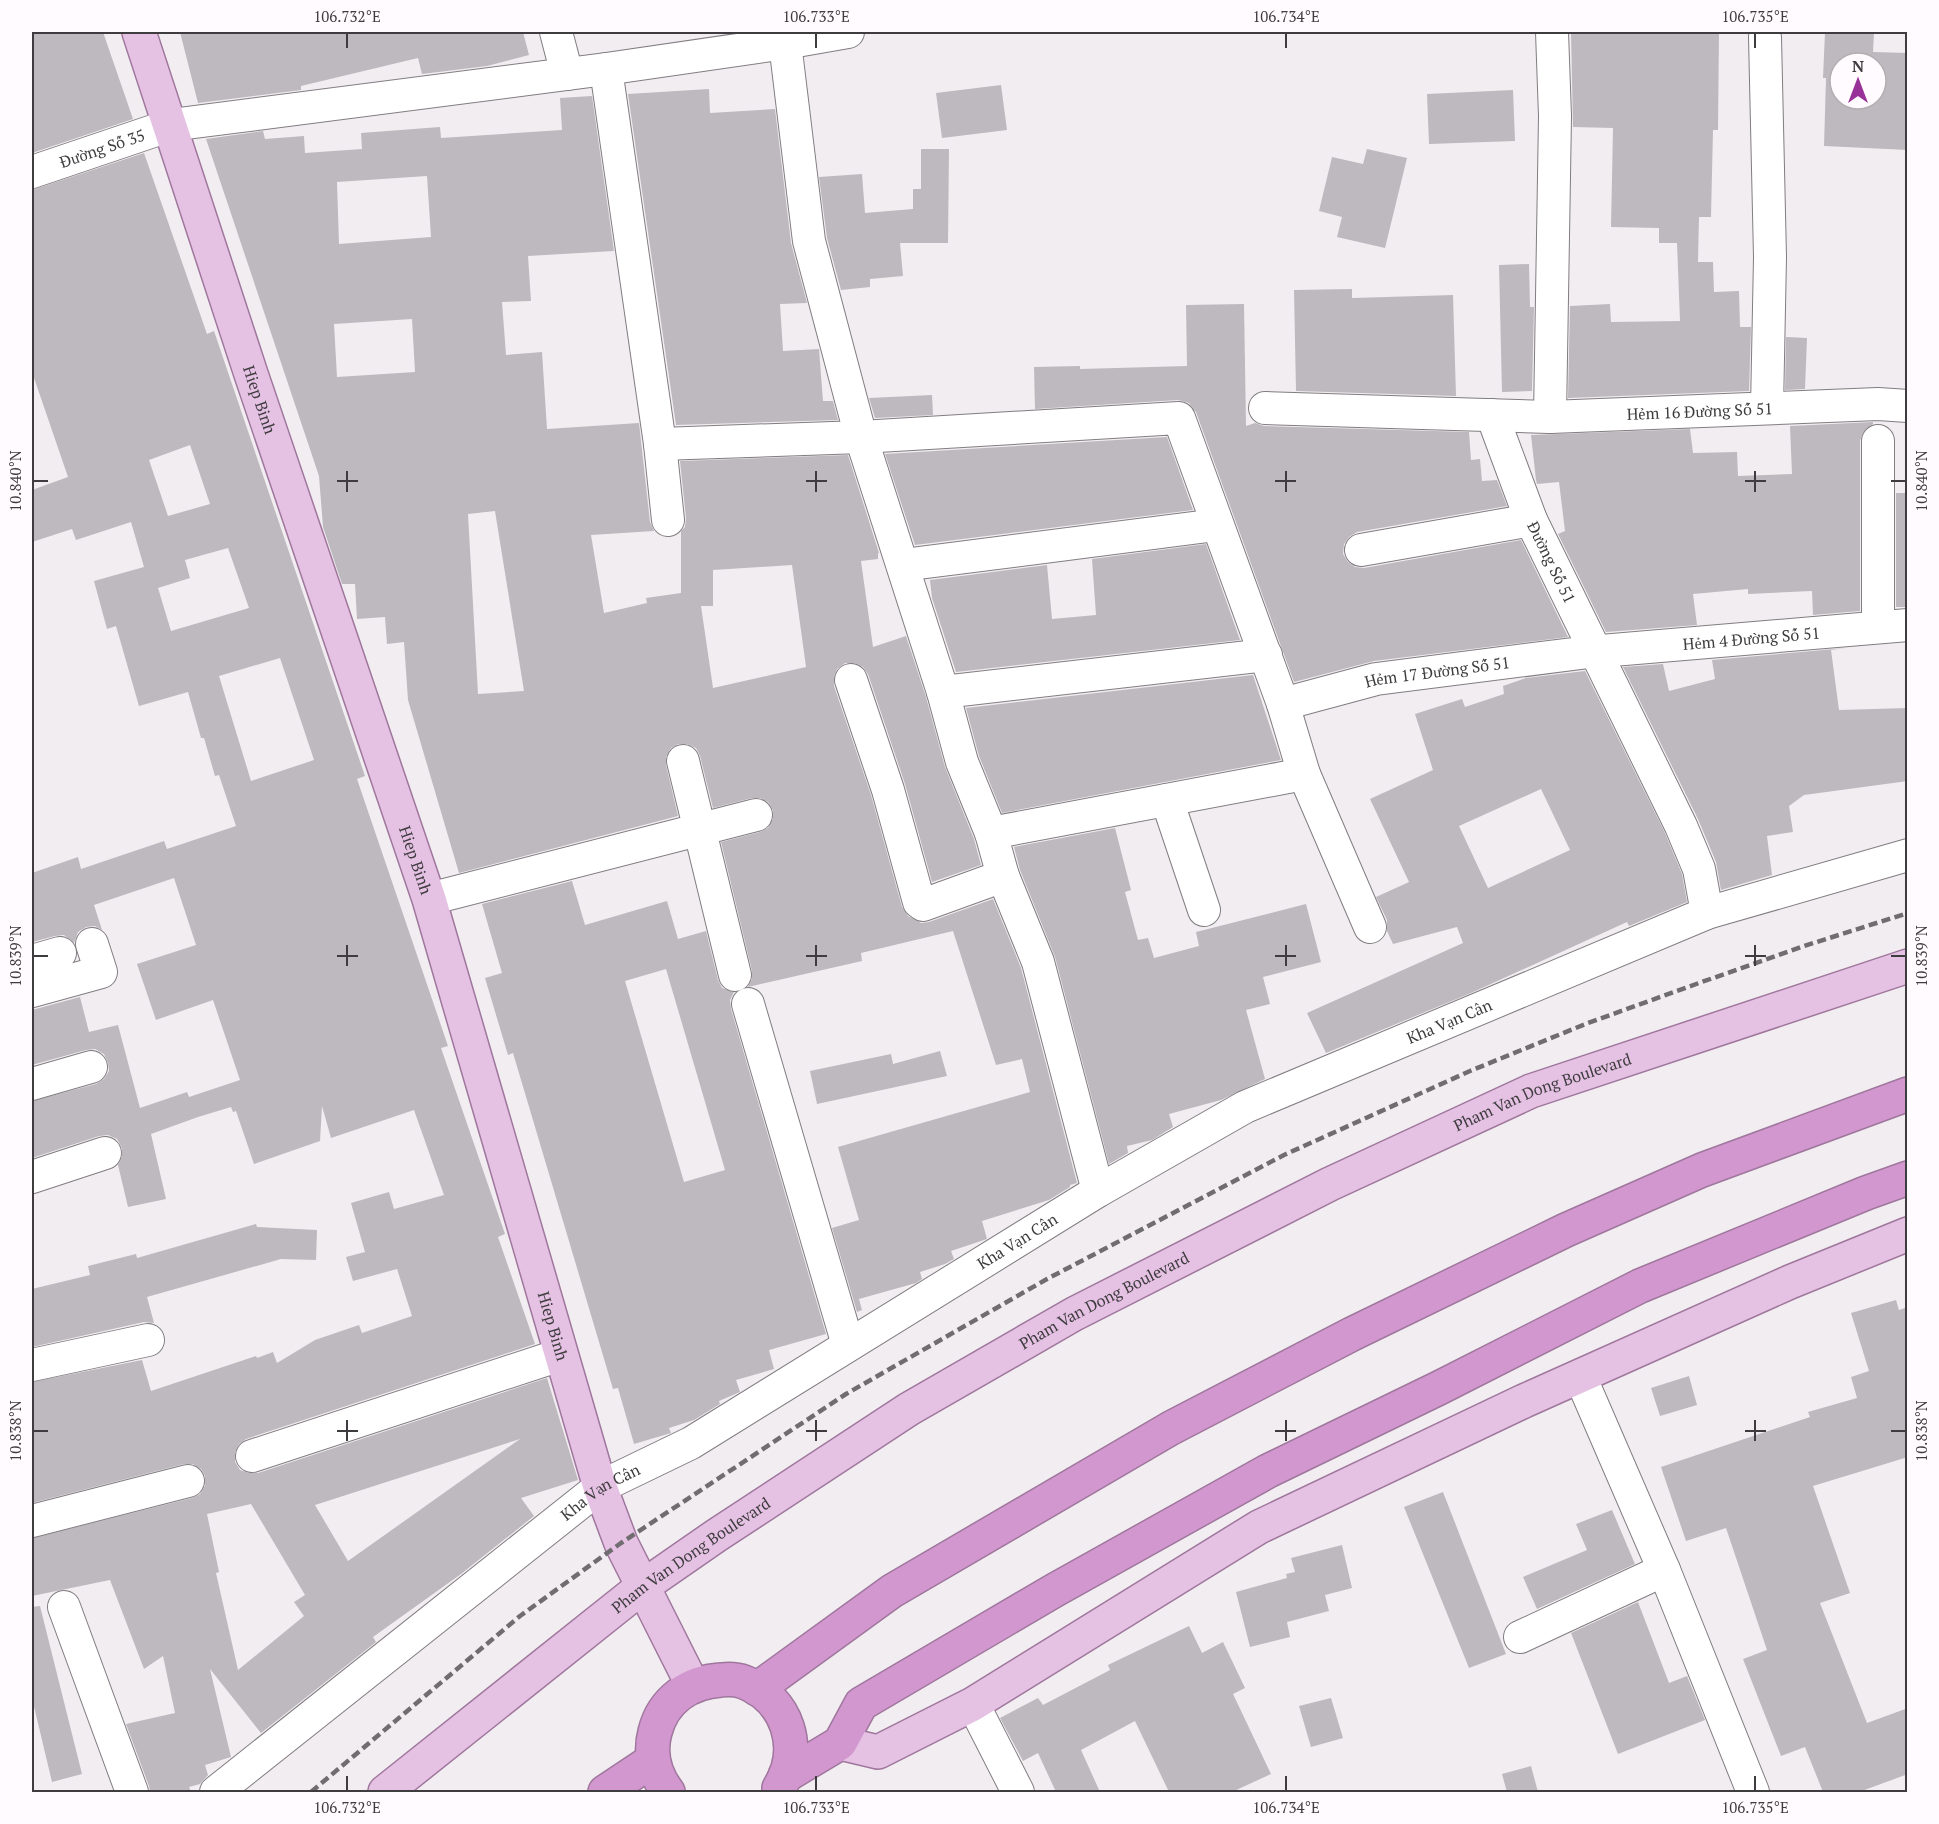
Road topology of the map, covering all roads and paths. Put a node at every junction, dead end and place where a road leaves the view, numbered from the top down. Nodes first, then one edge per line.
1 (139, 32) edge
2 (556, 32) edge
3 (848, 32) edge
4 (1552, 32) edge
5 (1766, 37) dead end
6 (784, 43) junction
7 (606, 69) junction
8 (567, 74) junction
9 (171, 125) junction
10 (32, 172) edge
11 (1908, 406) edge
12 (1265, 408) dead end
13 (1767, 408) junction
14 (1492, 415) junction
15 (1550, 417) junction
16 (861, 437) junction
17 (1878, 441) dead end
18 (660, 444) junction
19 (668, 520) dead end
20 (1531, 520) junction
21 (1216, 525) junction
22 (1361, 550) dead end
23 (903, 565) junction
24 (1893, 626) edge
25 (1594, 651) junction
26 (1266, 655) junction
27 (851, 680) dead end
28 (943, 692) junction
29 (1283, 704) junction
30 (683, 761) dead end
31 (1304, 774) junction
32 (1167, 800) junction
33 (756, 815) dead end
34 (699, 829) junction
35 (991, 833) junction
36 (1908, 855) edge
37 (1003, 876) junction
38 (429, 899) junction
39 (1204, 910) dead end
40 (1707, 913) junction
41 (1370, 927) dead end
42 (92, 944) dead end
43 (1908, 966) edge
44 (735, 975) dead end
45 (32, 991) edge
46 (748, 1004) dead end
47 (91, 1066) dead end
48 (32, 1084) edge
49 (1908, 1094) edge
50 (105, 1154) dead end
51 (32, 1177) edge
52 (1908, 1178) edge
53 (1098, 1191) junction
54 (1908, 1234) edge
55 (148, 1340) dead end
56 (848, 1345) junction
57 (560, 1355) junction
58 (32, 1365) edge
59 (1580, 1376) junction
60 (252, 1456) dead end
61 (188, 1481) dead end
62 (600, 1487) junction
63 (32, 1521) edge
64 (1664, 1570) junction
65 (642, 1587) junction
66 (64, 1607) dead end
67 (1520, 1637) dead end
68 (693, 1686) junction
69 (757, 1689) junction
70 (973, 1704) junction
71 (840, 1743) junction
72 (653, 1760) junction
73 (780, 1784) edge
74 (132, 1792) edge
75 (216, 1792) edge
76 (385, 1792) edge
77 (605, 1792) edge
78 (668, 1792) edge
79 (1018, 1792) edge
80 (1753, 1792) edge

1 - 9 main road, Hiep Binh
2 - 8 street
3 - 6 street, Đường Số 35
4 - 15 street
5 - 13 street
6 - 7 street, Đường Số 35
6 - 16 street
7 - 8 street, Đường Số 35
7 - 18 street
8 - 9 street, Đường Số 35
9 - 10 street, Đường Số 35
9 - 38 main road, Hiep Binh
11 - 13 street, Hẻm 16 Đường Số 51
12 - 14 street
13 - 15 street, Hẻm 16 Đường Số 51
14 - 15 street, Hẻm 16 Đường Số 51
14 - 20 street, Đường Số 51
16 - 18 street
16 - 21 street
16 - 23 street
17 - 24 street
18 - 19 street
20 - 22 street
20 - 25 street, Đường Số 51
21 - 23 street
21 - 26 street
23 - 28 street
24 - 25 street, Hẻm 4 Đường Số 51
25 - 29 street, Hẻm 17 Đường Số 51
25 - 40 street, Đường Số 51
26 - 28 street
26 - 29 street
27 - 37 street
28 - 35 street
29 - 31 street
30 - 34 street
31 - 32 street
31 - 41 street
32 - 35 street
32 - 39 street
33 - 34 street
34 - 38 street
34 - 44 street
35 - 37 street
36 - 40 street, Kha Vạn Cân
37 - 53 street
38 - 57 main road, Hiep Binh
40 - 53 street, Kha Vạn Cân
42 - 45 street
43 - 65 main road, Pham Van Dong Boulevard
46 - 56 street
47 - 48 street
49 - 69 highway
50 - 51 street
52 - 71 highway
53 - 56 street, Kha Vạn Cân
54 - 59 main road
55 - 58 street
56 - 62 street, Kha Vạn Cân
57 - 60 street
57 - 62 main road, Hiep Binh
59 - 64 street
59 - 70 main road
61 - 63 street
62 - 65 main road, Hiep Binh
62 - 75 street, Kha Vạn Cân
64 - 67 street
64 - 80 street
65 - 68 main road, Hiep Binh
65 - 76 main road, Pham Van Dong Boulevard
66 - 74 street
68 - 69 highway
68 - 72 highway
69 - 73 highway
70 - 71 main road
70 - 79 street
71 - 73 highway
72 - 77 highway
72 - 78 highway

